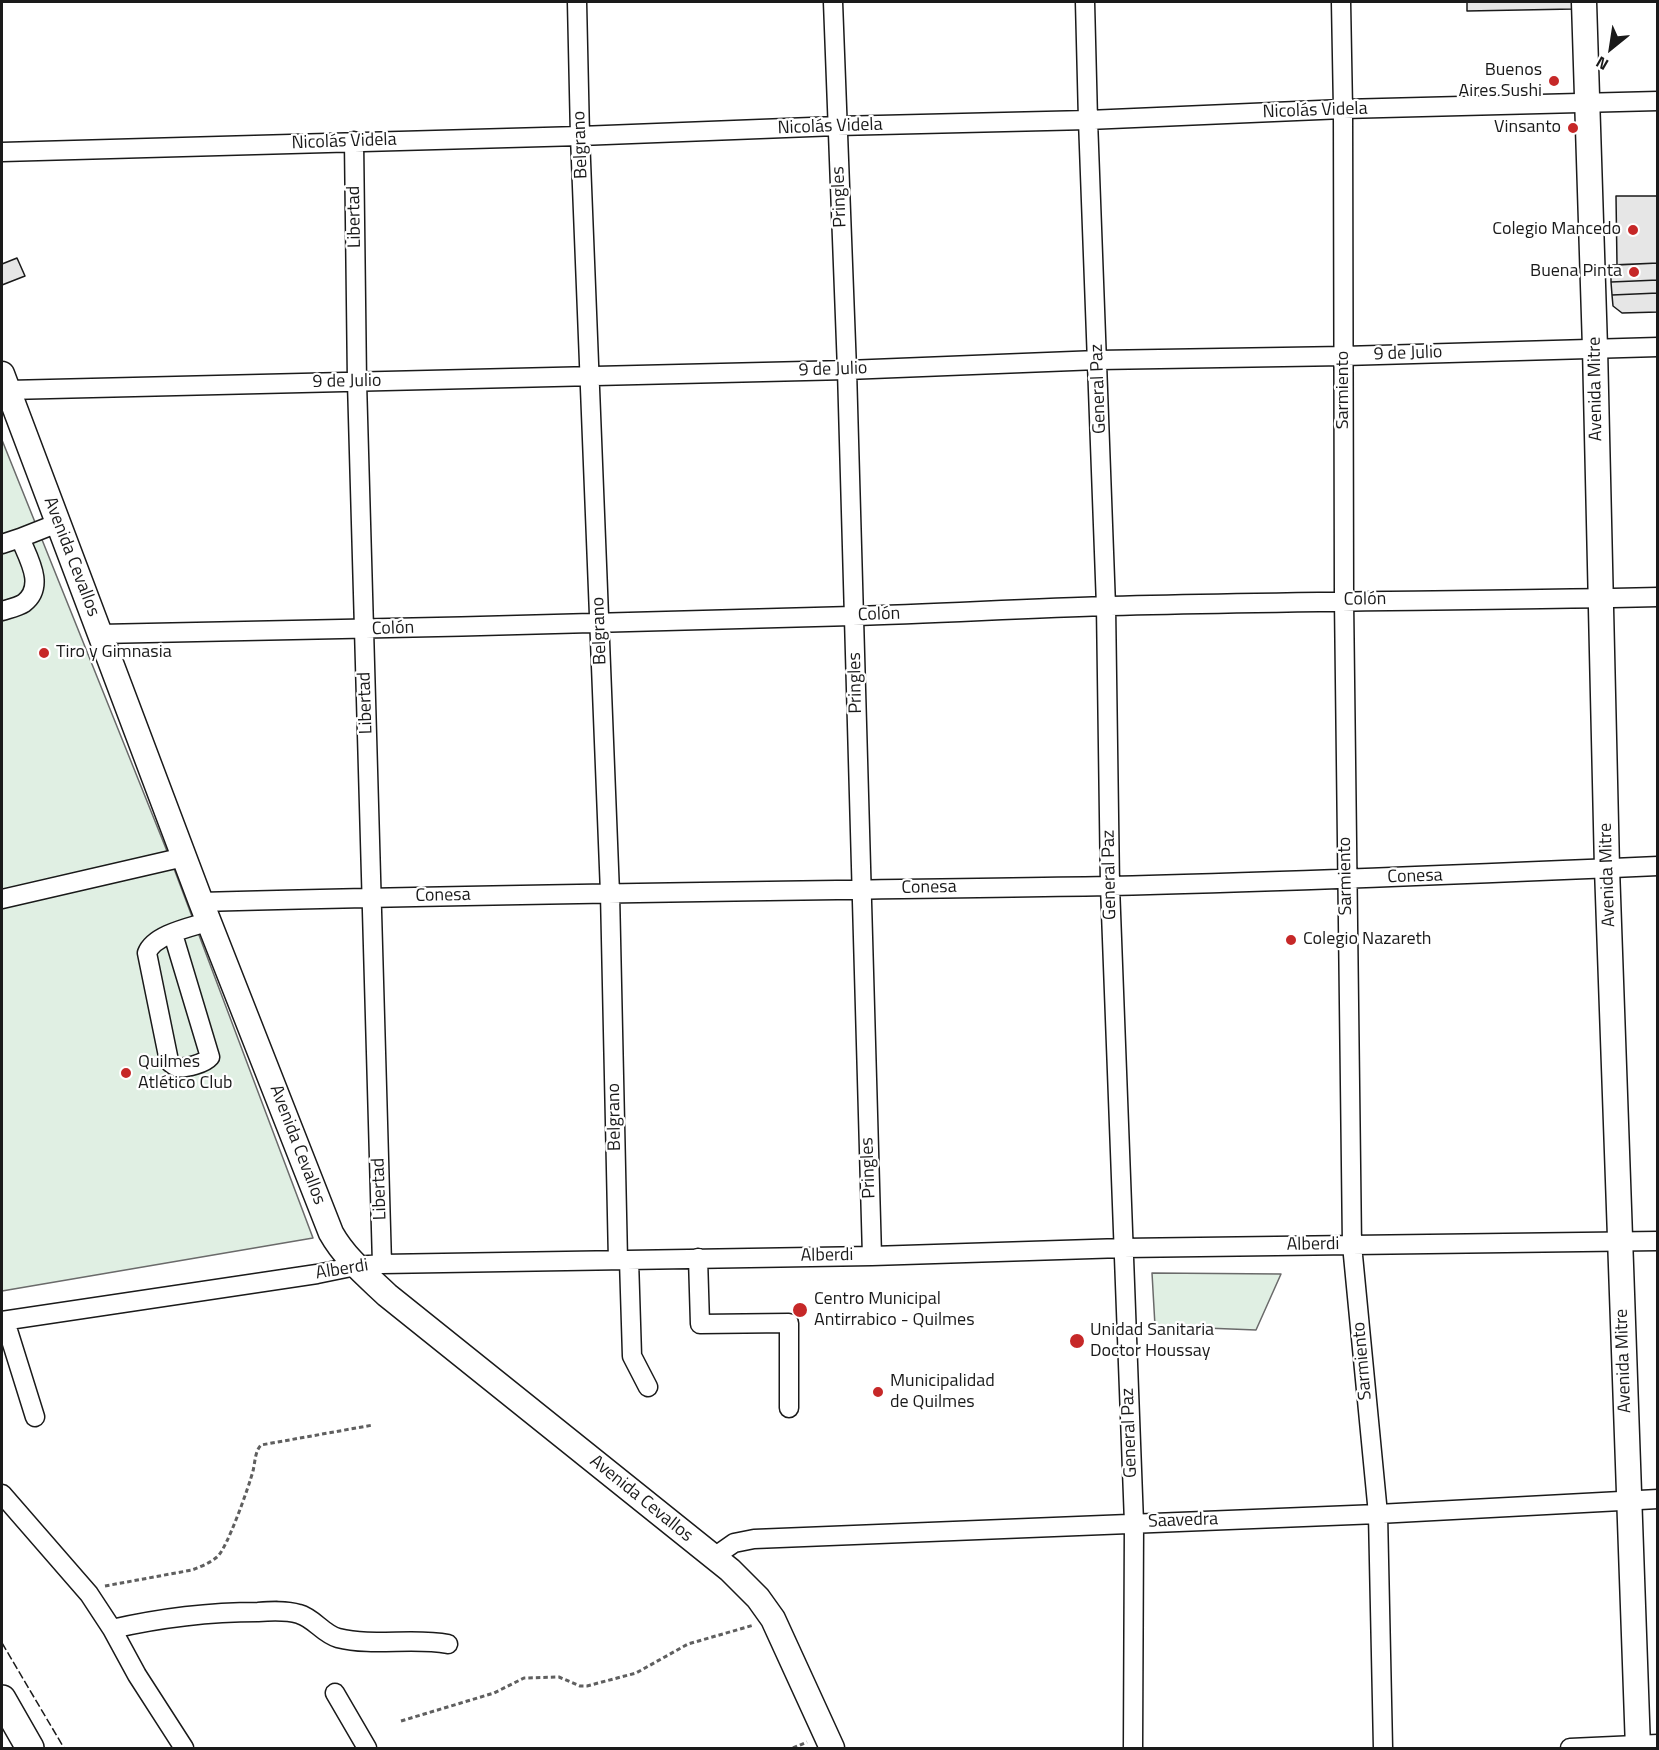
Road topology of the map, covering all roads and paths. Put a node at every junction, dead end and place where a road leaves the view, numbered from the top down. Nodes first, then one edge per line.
1 (577, 2) edge
2 (832, 2) edge
3 (1085, 2) edge
4 (1341, 2) edge
5 (1584, 2) edge
6 (1658, 101) edge
7 (1587, 103) junction
8 (1343, 109) junction
9 (1088, 120) junction
10 (837, 126) junction
11 (580, 136) junction
12 (354, 141) junction
13 (2, 152) edge
14 (1658, 347) edge
15 (1595, 348) junction
16 (1344, 356) junction
17 (1098, 360) junction
18 (847, 370) junction
19 (591, 375) junction
20 (5, 382) edge
21 (357, 382) junction
22 (58, 523) junction
23 (20, 538) junction
24 (2, 544) edge
25 (1658, 597) edge
26 (1601, 598) junction
27 (1344, 600) junction
28 (1106, 606) junction
29 (2, 611) edge
30 (855, 616) junction
31 (600, 622) junction
32 (364, 630) junction
33 (100, 634) junction
34 (184, 857) junction
35 (1658, 866) edge
36 (1607, 868) junction
37 (1346, 880) junction
38 (1110, 886) junction
39 (861, 890) junction
40 (610, 893) junction
41 (372, 897) junction
42 (2, 899) edge
43 (205, 912) junction
44 (173, 934) junction
45 (1658, 1241) edge
46 (1620, 1242) junction
47 (1352, 1245) junction
48 (1123, 1248) junction
49 (872, 1256) junction
50 (698, 1258) junction
51 (623, 1260) junction
52 (382, 1264) junction
53 (356, 1266) junction
54 (3, 1321) edge
55 (648, 1387) dead end
56 (789, 1408) dead end
57 (35, 1417) dead end
58 (373, 1425) dead end
59 (2, 1494) edge
60 (1658, 1499) edge
61 (1629, 1500) junction
62 (1378, 1514) junction
63 (1134, 1523) junction
64 (714, 1557) junction
65 (86, 1591) junction
66 (773, 1619) junction
67 (112, 1629) junction
68 (448, 1644) dead end
69 (335, 1693) dead end
70 (2, 1698) edge
71 (401, 1721) dead end
72 (1644, 1746) edge
73 (30, 1749) edge
74 (184, 1749) edge
75 (367, 1749) edge
76 (832, 1749) edge
77 (1133, 1749) edge
78 (1383, 1749) edge
79 (1570, 1749) edge

1 - 11 street, Belgrano
2 - 10 street, Pringles
3 - 9 street, General Paz
4 - 8 street, Sarmiento
5 - 7 main road, Avenida Mitre
6 - 7 street, Nicolás Videla
7 - 8 street, Nicolás Videla
7 - 15 main road, Avenida Mitre
8 - 9 street, Nicolás Videla
8 - 16 street, Sarmiento
9 - 10 street, Nicolás Videla
9 - 17 street, General Paz
10 - 11 street, Nicolás Videla
10 - 18 street, Pringles
11 - 12 street, Nicolás Videla
11 - 19 street, Belgrano
12 - 13 street, Nicolás Videla
12 - 21 street, Libertad
14 - 15 street, 9 de Julio
15 - 16 street, 9 de Julio
15 - 26 main road, Avenida Mitre
16 - 17 street, 9 de Julio
16 - 27 street, Sarmiento
17 - 18 street, 9 de Julio
17 - 28 street, General Paz
18 - 19 street, 9 de Julio
18 - 30 street, Pringles
19 - 21 street, 9 de Julio
19 - 31 street, Belgrano
20 - 21 street, 9 de Julio
20 - 22 main road, Avenida Cevallos
21 - 32 street, Libertad
22 - 23 street
22 - 33 main road, Avenida Cevallos
23 - 24 street
23 - 29 street
25 - 26 street, Colón
26 - 27 street, Colón
26 - 36 main road, Avenida Mitre
27 - 28 street, Colón
27 - 37 street, Sarmiento
28 - 30 street, Colón
28 - 38 street, General Paz
30 - 31 street, Colón
30 - 39 street, Pringles
31 - 32 street, Colón
31 - 40 street, Belgrano
32 - 33 street, Colón
32 - 41 street, Libertad
33 - 34 main road, Avenida Cevallos
34 - 42 street
34 - 43 main road, Avenida Cevallos
35 - 36 street, Conesa
36 - 37 street, Conesa
36 - 46 main road, Avenida Mitre
37 - 38 street, Conesa
37 - 47 street, Sarmiento
38 - 39 street, Conesa
38 - 48 street, General Paz
39 - 40 street, Conesa
39 - 49 street, Pringles
40 - 41 street, Conesa
40 - 51 street, Belgrano
41 - 43 street, Conesa
41 - 52 street, Libertad
43 - 44 street, Conesa
43 - 53 main road, Avenida Cevallos
44 - 44 street, Conesa
45 - 46 street, Alberdi
46 - 47 street, Alberdi
46 - 61 main road, Avenida Mitre
47 - 48 street, Alberdi
47 - 62 street, Sarmiento
48 - 49 street, Alberdi
48 - 63 street, General Paz
49 - 50 street, Alberdi
50 - 51 street, Alberdi
50 - 56 street
51 - 52 street, Alberdi
51 - 55 street, Belgrano
52 - 53 street, Alberdi
53 - 54 street, Alberdi
53 - 64 main road, Avenida Cevallos
54 - 57 street
58 - 65 path
59 - 65 street
60 - 61 street, Saavedra
61 - 62 street, Saavedra
61 - 72 main road, Avenida Mitre
62 - 63 street, Saavedra
62 - 78 street, Sarmiento
63 - 64 street, Saavedra
63 - 77 street, General Paz
64 - 66 main road, Avenida Cevallos
65 - 67 street
66 - 71 path
66 - 76 main road, Avenida Cevallos
67 - 68 street
67 - 74 street
69 - 75 street
70 - 73 highway
72 - 79 street

